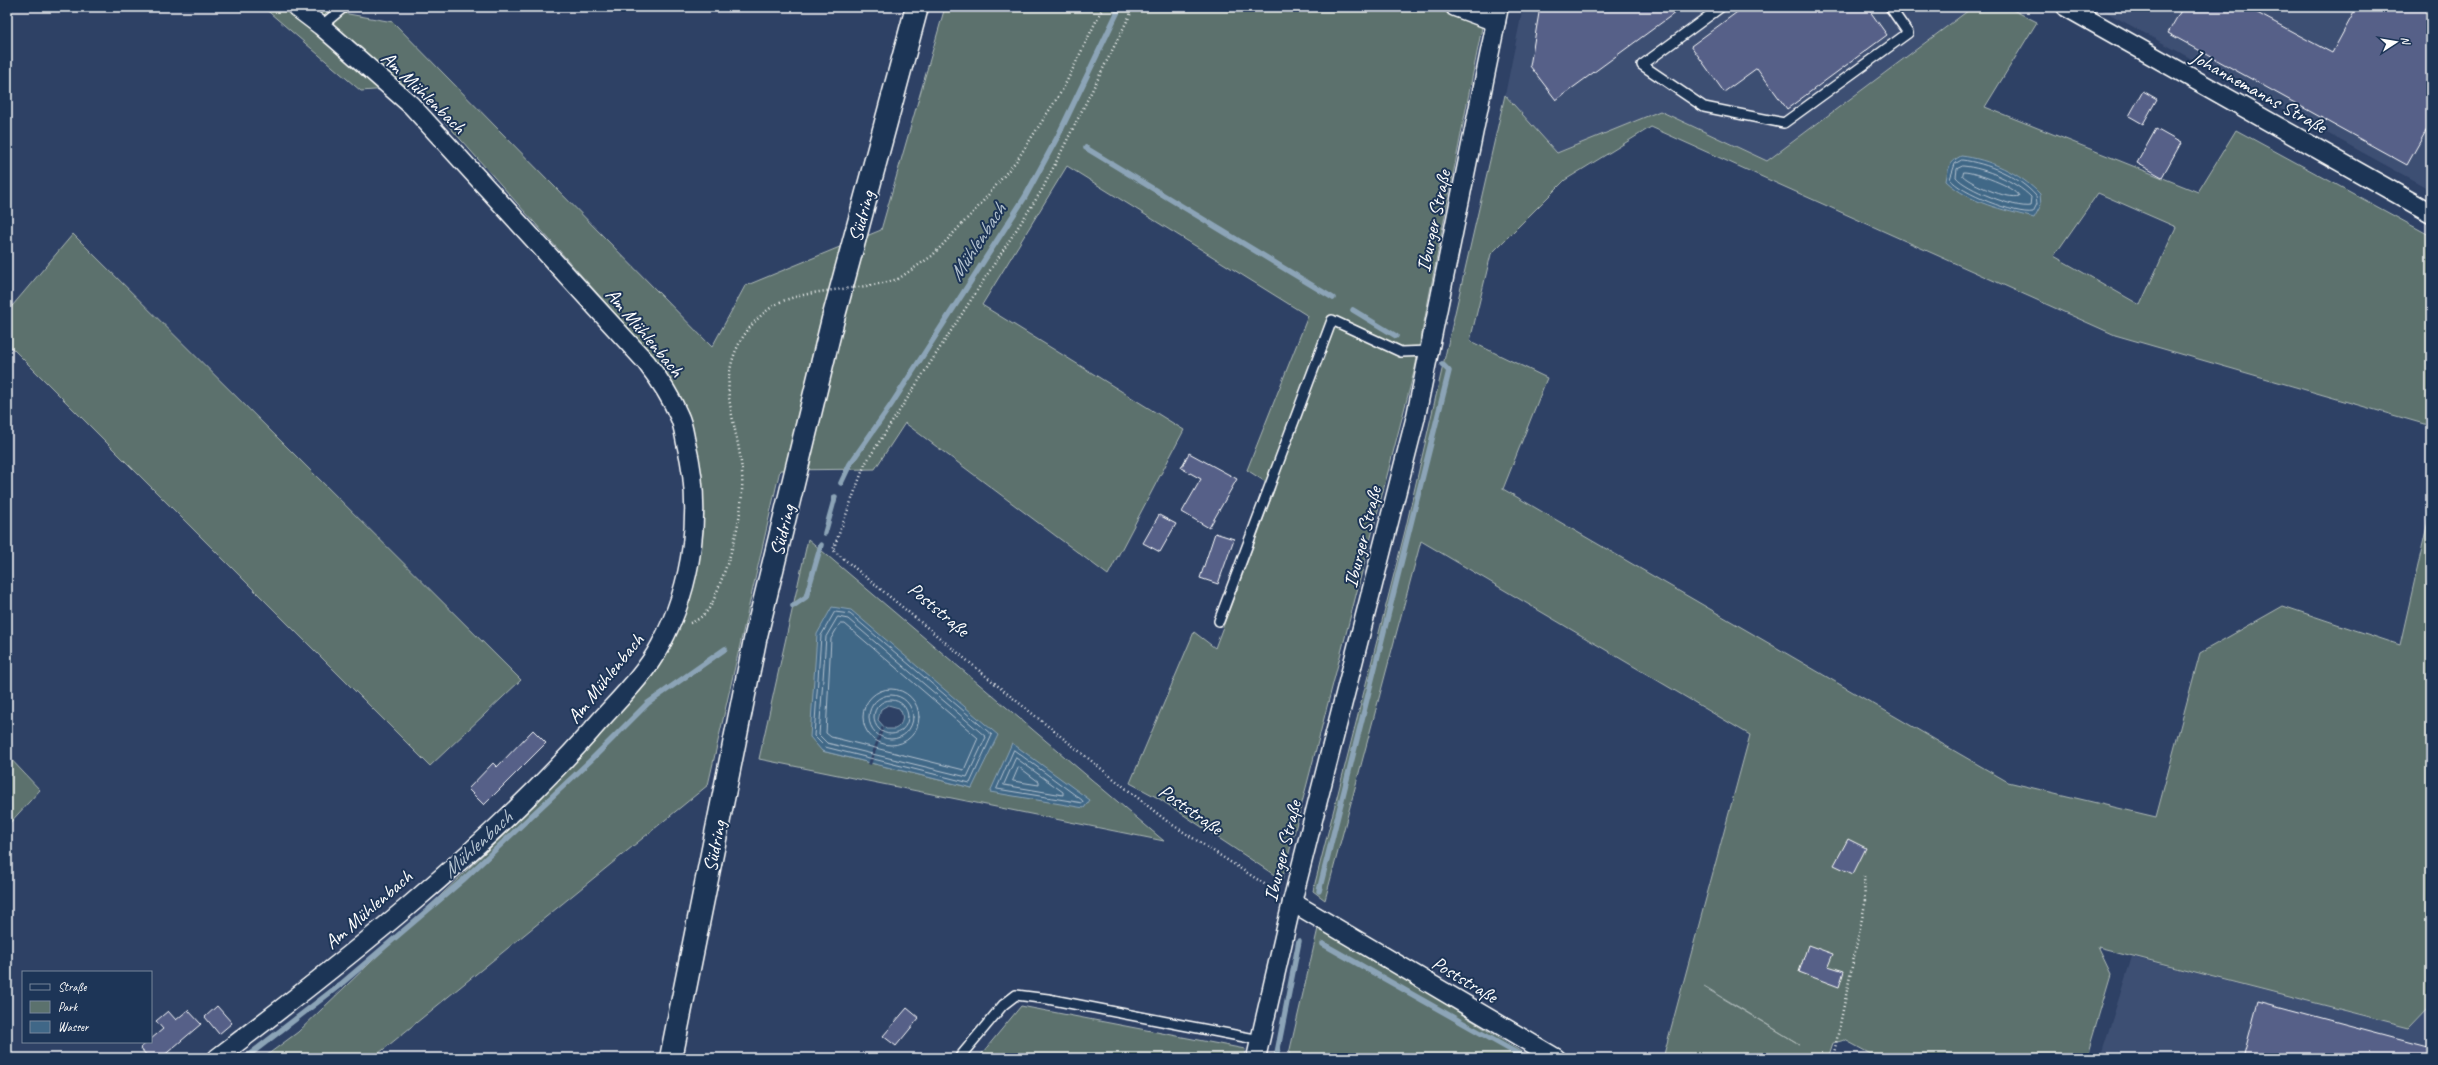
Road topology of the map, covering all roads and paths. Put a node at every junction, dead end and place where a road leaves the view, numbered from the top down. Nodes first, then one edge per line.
1 (296, 7) edge
2 (344, 7) edge
3 (917, 7) edge
4 (1103, 7) edge
5 (1134, 7) edge
6 (1454, 7) edge
7 (1721, 7) edge
8 (1890, 7) edge
9 (2066, 7) edge
10 (1498, 15) edge
11 (321, 26) junction
12 (2431, 212) edge
13 (1429, 351) junction
14 (1219, 621) dead end
15 (671, 622) junction
16 (1864, 875) dead end
17 (1292, 902) junction
18 (1260, 1040) junction
19 (217, 1058) edge
20 (671, 1058) edge
21 (959, 1058) edge
22 (1256, 1058) edge
23 (1556, 1058) edge
24 (1833, 1058) edge

1 - 11 street, Am Mühlenbach
2 - 11 lane
3 - 20 main road, Südring
4 - 15 path, bridge
5 - 17 path, Poststraße
6 - 10 street, Iburger Straße
7 - 8 lane
9 - 12 street, Johannemanns Straße
10 - 13 street, Iburger Straße
11 - 15 street, Am Mühlenbach
13 - 14 lane
13 - 17 street, Iburger Straße
15 - 19 street, Am Mühlenbach
16 - 24 path
17 - 18 street, Iburger Straße
17 - 23 street, Poststraße
18 - 21 lane
18 - 22 street, Iburger Straße

